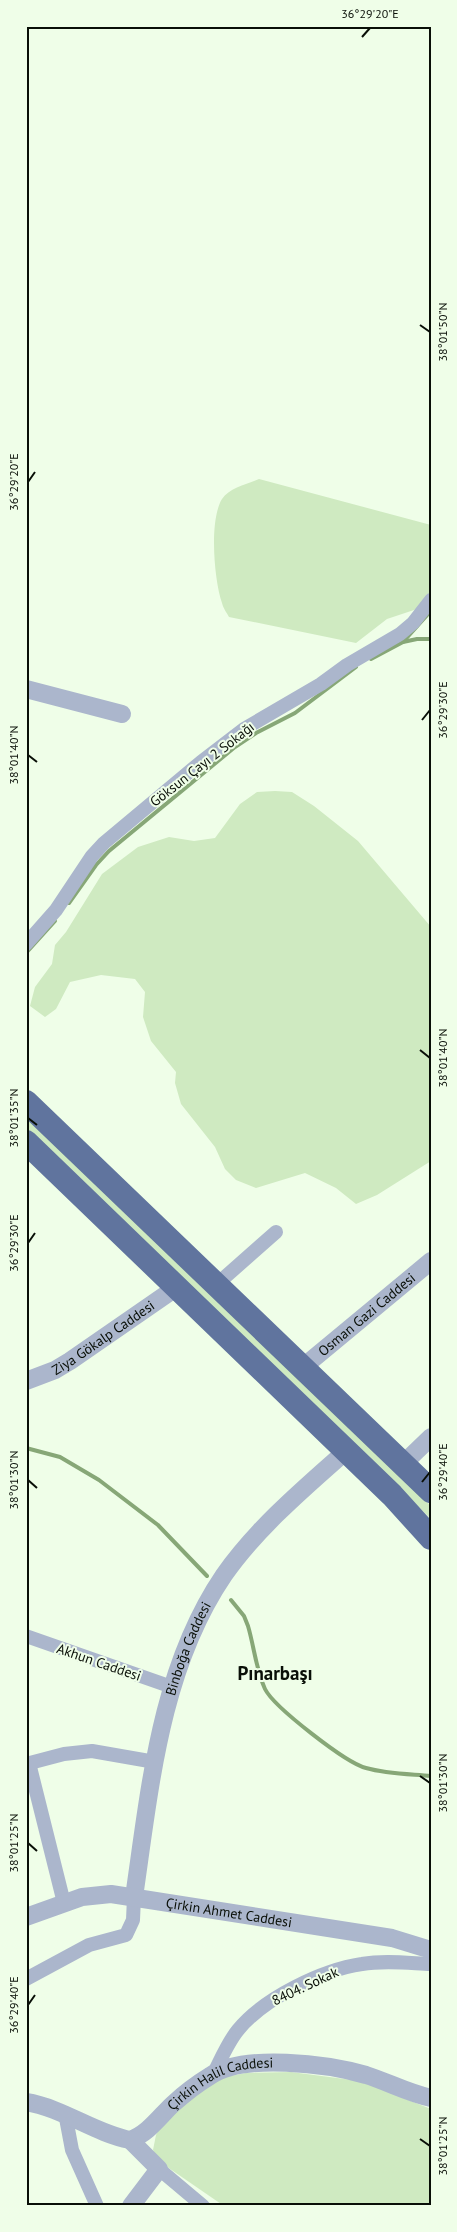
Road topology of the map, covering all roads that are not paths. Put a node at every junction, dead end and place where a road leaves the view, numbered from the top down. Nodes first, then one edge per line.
1 (431, 600) edge
2 (26, 689) edge
3 (122, 714) dead end
4 (26, 944) edge
5 (26, 1102) edge
6 (26, 1142) edge
7 (276, 1232) dead end
8 (431, 1261) edge
9 (216, 1285) junction
10 (176, 1287) junction
11 (302, 1368) junction
12 (26, 1381) edge
13 (431, 1437) edge
14 (346, 1451) junction
15 (402, 1464) junction
16 (431, 1491) edge
17 (431, 1538) edge
18 (26, 1636) edge
19 (172, 1687) junction
20 (155, 1762) junction
21 (28, 1764) edge
22 (134, 1897) junction
23 (64, 1903) junction
24 (26, 1917) edge
25 (431, 1950) edge
26 (431, 1964) edge
27 (26, 1979) edge
28 (214, 2073) junction
29 (431, 2098) edge
30 (26, 2102) edge
31 (65, 2114) junction
32 (130, 2140) junction
33 (159, 2169) junction
34 (96, 2206) edge
35 (131, 2206) edge
36 (203, 2206) edge

1 - 4 street, Göksun Çayı 2 Sokağı
2 - 3 street
5 - 9 highway
6 - 10 highway
7 - 9 street
8 - 11 street, Osman Gazi Caddesi
9 - 11 highway
10 - 12 street, Ziya Gökalp Caddesi
10 - 14 highway
11 - 15 highway
13 - 15 street
14 - 17 highway
14 - 19 street, Binboğa Caddesi
15 - 16 highway
18 - 19 street, Akhun Caddesi
19 - 20 street, Binboğa Caddesi
20 - 21 street
20 - 22 street, Binboğa Caddesi
21 - 23 street
22 - 23 street, Çirkin Ahmet Caddesi
22 - 25 street, Çirkin Ahmet Caddesi
22 - 27 street
23 - 24 street, Çirkin Ahmet Caddesi
26 - 28 street, 8404. Sokak
28 - 29 street, Çirkin Halil Caddesi
28 - 32 street, Çirkin Halil Caddesi
30 - 31 street
31 - 32 street
31 - 34 street
32 - 33 street
33 - 35 street
33 - 36 street

